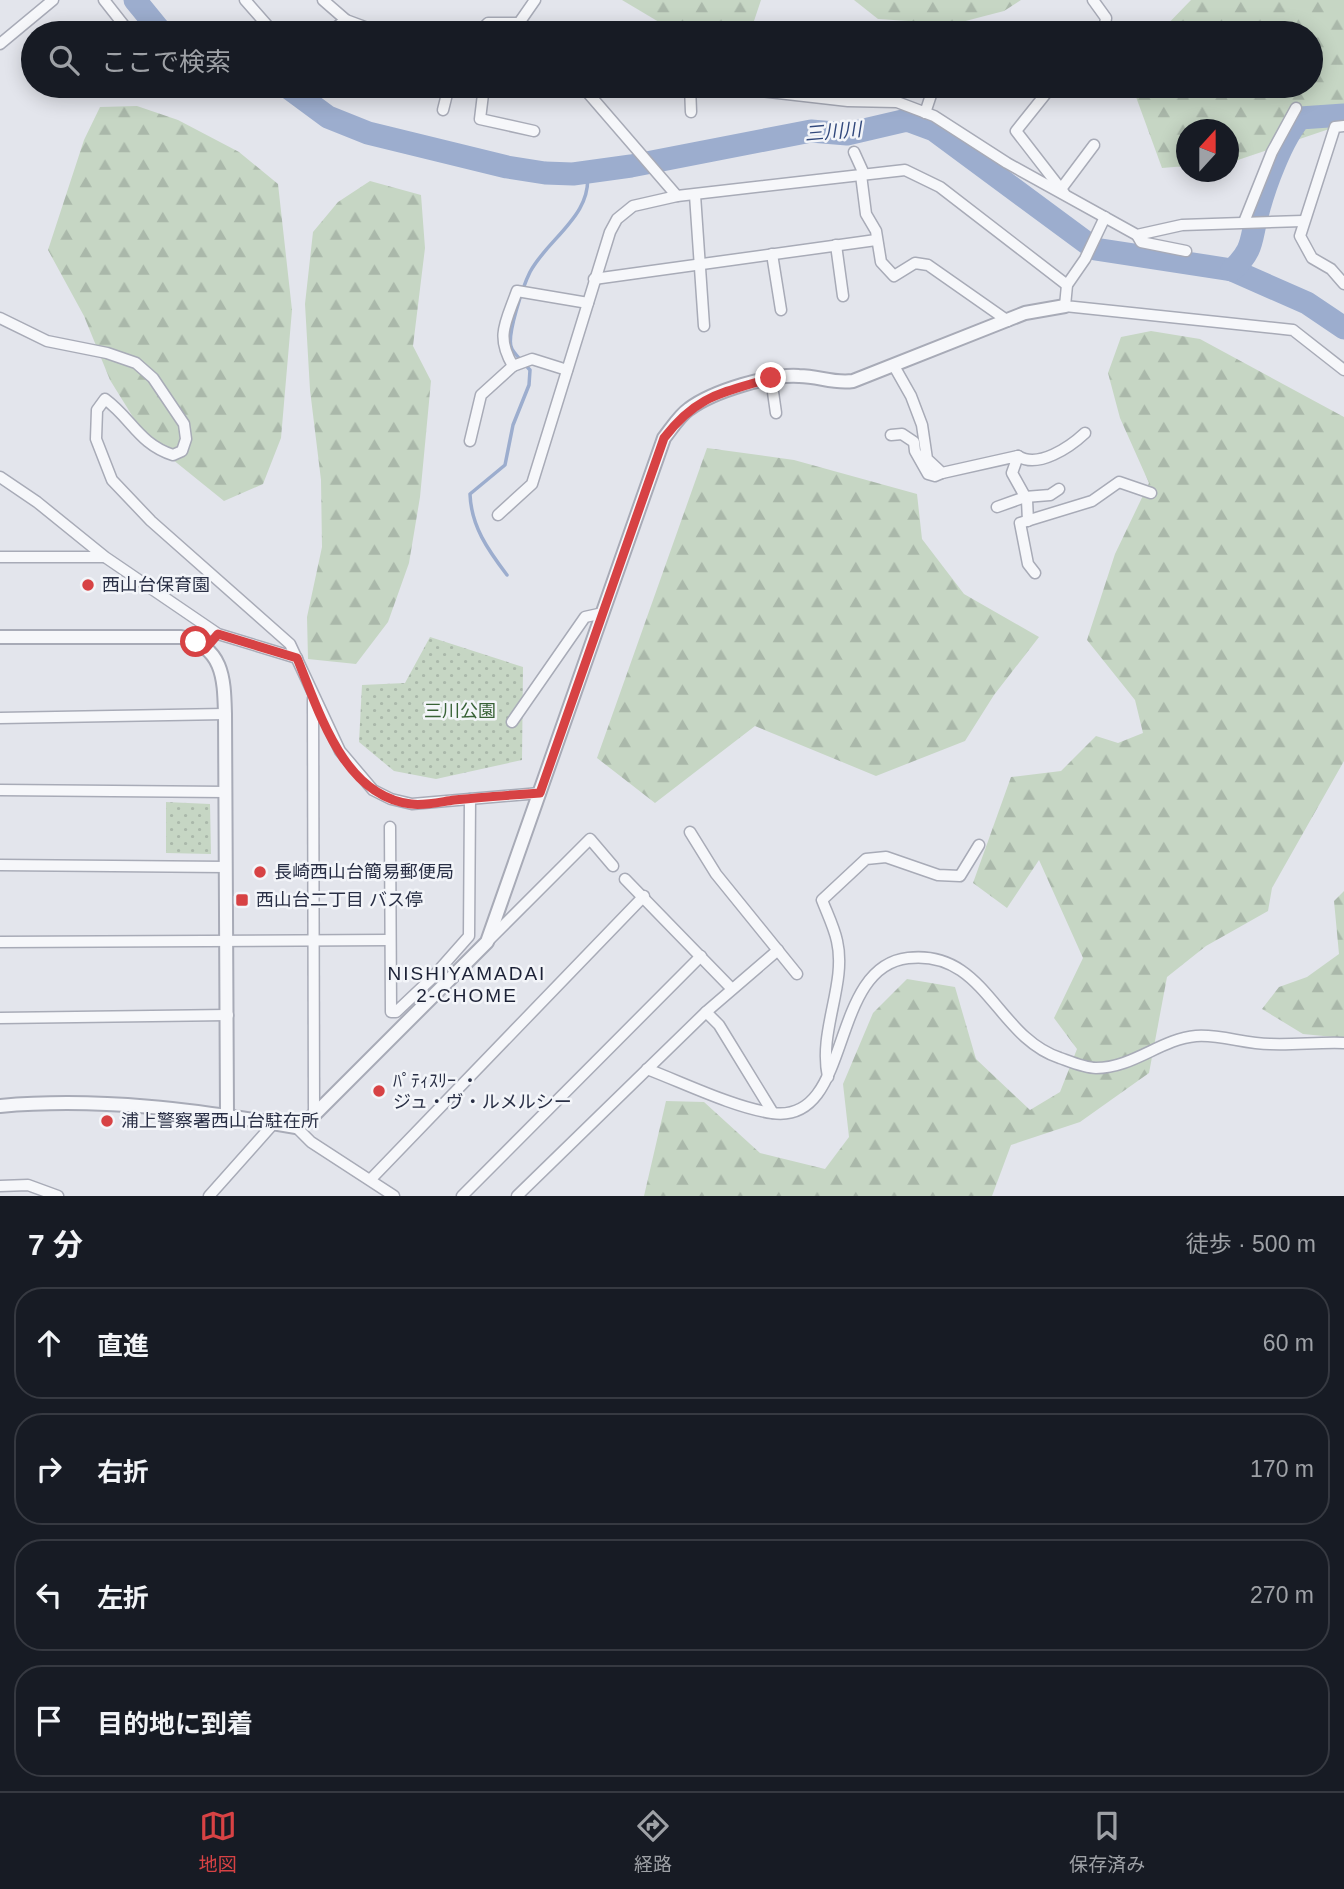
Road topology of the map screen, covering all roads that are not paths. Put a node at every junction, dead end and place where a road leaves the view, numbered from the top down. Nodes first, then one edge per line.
1 (54, 0) edge
2 (104, 0) edge
3 (245, 0) edge
4 (323, 0) edge
5 (535, 0) edge
6 (1093, 0) edge
7 (346, 20) edge
8 (28, 21) edge
9 (121, 21) edge
10 (263, 21) edge
11 (520, 21) edge
12 (1106, 21) edge
13 (21, 27) edge
14 (0, 44) edge
15 (446, 98) edge
16 (483, 98) edge
17 (592, 98) edge
18 (690, 98) edge
19 (856, 98) edge
20 (929, 98) edge
21 (1042, 98) edge
22 (1296, 108) dead end
23 (443, 110) dead end
24 (691, 112) dead end
25 (925, 113) junction
26 (1344, 126) edge
27 (534, 131) dead end
28 (1094, 145) dead end
29 (854, 152) dead end
30 (863, 174) junction
31 (1064, 192) junction
32 (695, 195) junction
33 (677, 196) junction
34 (1105, 217) junction
35 (1303, 221) junction
36 (1246, 222) junction
37 (1137, 235) junction
38 (876, 240) junction
39 (836, 245) junction
40 (1186, 251) dead end
41 (772, 254) junction
42 (699, 263) junction
43 (594, 279) junction
44 (1344, 284) edge
45 (1067, 285) junction
46 (843, 296) dead end
47 (588, 303) junction
48 (1065, 306) junction
49 (781, 310) dead end
50 (0, 318) edge
51 (1008, 321) junction
52 (704, 326) dead end
53 (516, 364) junction
54 (894, 366) junction
55 (567, 370) junction
56 (1344, 370) edge
57 (771, 378) junction
58 (776, 413) dead end
59 (1085, 433) dead end
60 (891, 436) dead end
61 (470, 441) dead end
62 (1018, 456) junction
63 (942, 472) junction
64 (0, 477) edge
65 (1059, 489) dead end
66 (1152, 493) dead end
67 (1025, 496) junction
68 (997, 507) dead end
69 (498, 515) dead end
70 (1028, 521) junction
71 (0, 557) edge
72 (105, 557) junction
73 (1035, 573) dead end
74 (603, 613) junction
75 (218, 634) junction
76 (0, 637) edge
77 (205, 649) junction
78 (297, 658) junction
79 (313, 695) junction
80 (225, 715) junction
81 (0, 718) edge
82 (512, 722) dead end
83 (0, 790) edge
84 (226, 792) junction
85 (540, 793) junction
86 (470, 799) junction
87 (390, 827) dead end
88 (690, 832) dead end
89 (979, 845) dead end
90 (0, 866) edge
91 (613, 866) dead end
92 (226, 867) junction
93 (625, 878) dead end
94 (644, 896) junction
95 (313, 940) junction
96 (389, 940) junction
97 (227, 941) junction
98 (0, 942) edge
99 (487, 942) junction
100 (778, 950) junction
101 (701, 956) junction
102 (797, 974) dead end
103 (732, 989) junction
104 (706, 1012) junction
105 (228, 1015) junction
106 (0, 1018) edge
107 (1344, 1043) edge
108 (647, 1069) junction
109 (828, 1077) junction
110 (0, 1106) edge
111 (774, 1113) junction
112 (227, 1114) junction
113 (314, 1115) junction
114 (274, 1123) junction
115 (296, 1126) junction
116 (371, 1179) junction
117 (0, 1186) edge
118 (58, 1196) edge
119 (209, 1196) edge
120 (394, 1196) edge
121 (463, 1196) edge
122 (517, 1196) edge

1 - 8 street
2 - 9 street
3 - 10 street
4 - 7 street
5 - 11 street
6 - 12 street
13 - 14 street
15 - 23 street
16 - 27 street
17 - 33 street
18 - 24 street
19 - 25 street
20 - 25 street
21 - 31 street
22 - 36 street
25 - 31 street
26 - 35 street
28 - 31 street
29 - 30 street
30 - 32 street
30 - 38 street
30 - 45 street
31 - 34 street
32 - 33 street
32 - 42 street
33 - 43 street
34 - 37 street
34 - 45 street
35 - 36 street
35 - 44 street
36 - 37 street
37 - 40 street
38 - 39 street
38 - 51 street
39 - 41 street
39 - 46 street
41 - 42 street
41 - 49 street
42 - 43 street
42 - 52 street
43 - 47 street
45 - 48 street
47 - 53 street
47 - 55 street
48 - 51 street
48 - 56 street
50 - 78 street
51 - 54 street
53 - 55 street
53 - 61 street
54 - 57 street
54 - 63 street
55 - 69 street
57 - 58 street
57 - 74 street
59 - 62 street
60 - 63 street
62 - 63 street
62 - 67 street
64 - 72 street
65 - 67 street
66 - 70 street
67 - 68 street
67 - 70 street
70 - 73 street
71 - 72 street
72 - 75 street
74 - 82 street
74 - 85 street
75 - 77 street
75 - 78 street
76 - 77 street
77 - 80 street
78 - 79 street
79 - 86 street
79 - 95 street
80 - 81 street
80 - 84 street
83 - 84 street
84 - 92 street
85 - 86 street
85 - 99 street
86 - 96 street
87 - 96 street
88 - 100 street
89 - 109 street
90 - 92 street
91 - 99 street
92 - 97 street
93 - 94 street
94 - 101 street
94 - 116 street
95 - 96 street
95 - 97 street
95 - 113 street
97 - 98 street
97 - 105 street
99 - 113 street
100 - 102 street
100 - 103 street
101 - 103 street
101 - 121 street
103 - 104 street
104 - 108 street
104 - 111 street
105 - 106 street
105 - 112 street
107 - 109 street
108 - 111 street
108 - 122 street
109 - 111 street
110 - 112 street
112 - 114 street
113 - 115 street
114 - 115 street
114 - 119 street
115 - 116 street
116 - 120 street
117 - 118 street

